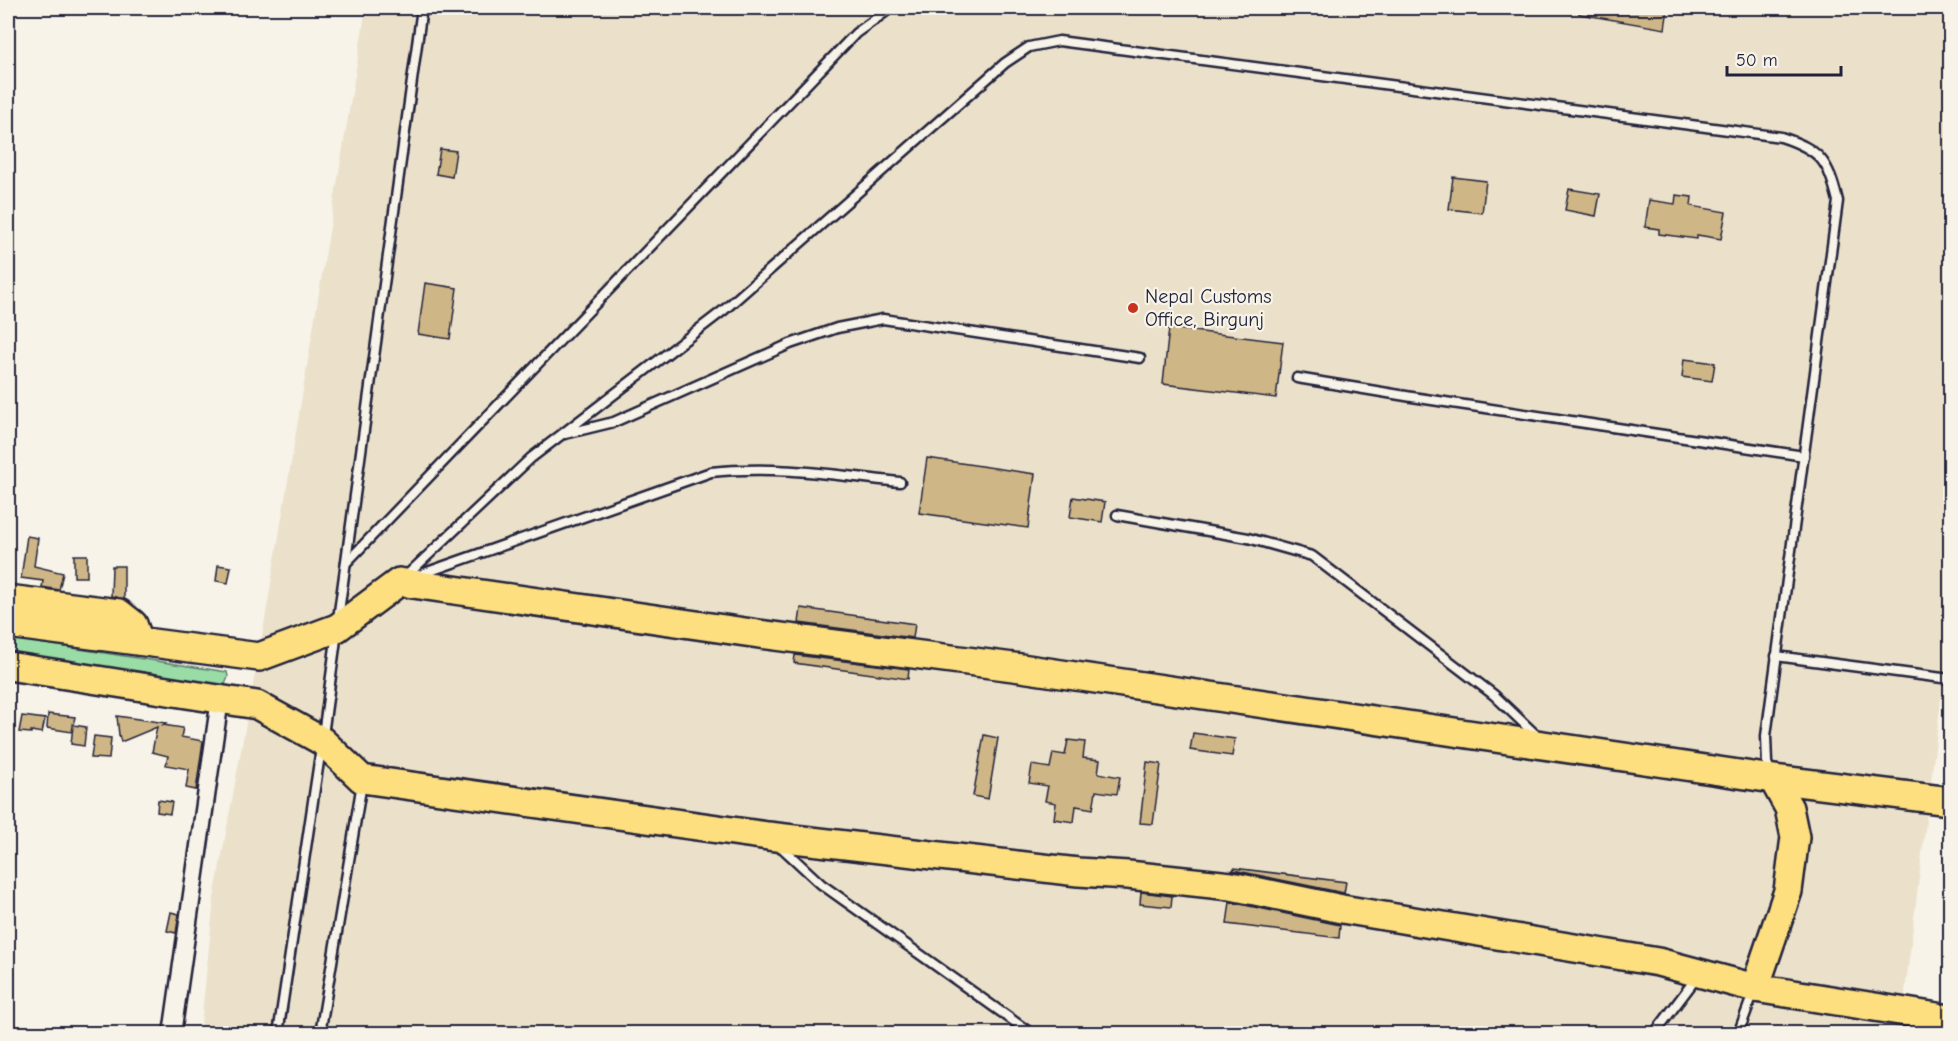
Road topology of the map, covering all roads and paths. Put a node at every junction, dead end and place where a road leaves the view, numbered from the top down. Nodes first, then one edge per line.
1 (422, 8) edge
2 (891, 8) edge
3 (1140, 358) dead end
4 (1297, 378) dead end
5 (562, 434) junction
6 (1803, 456) junction
7 (900, 482) dead end
8 (1117, 514) dead end
9 (346, 563) junction
10 (399, 582) junction
11 (8, 599) edge
12 (8, 624) edge
13 (337, 628) junction
14 (139, 641) junction
15 (1776, 656) junction
16 (8, 666) edge
17 (1950, 679) edge
18 (220, 699) junction
19 (322, 741) junction
20 (1545, 744) junction
21 (362, 779) junction
22 (1773, 779) junction
23 (1950, 801) edge
24 (768, 836) junction
25 (1701, 972) junction
26 (1755, 988) junction
27 (1950, 1020) edge
28 (172, 1034) edge
29 (278, 1034) edge
30 (320, 1034) edge
31 (1032, 1034) edge
32 (1654, 1034) edge
33 (1738, 1034) edge

1 - 9 lane
2 - 9 lane
3 - 5 lane
4 - 6 lane
5 - 6 lane
5 - 10 lane
6 - 15 lane
7 - 10 lane
8 - 20 lane
9 - 13 lane
10 - 13 highway
10 - 20 highway
11 - 14 highway
12 - 14 highway
13 - 14 highway
13 - 19 lane
15 - 17 lane
15 - 22 lane
16 - 18 highway
18 - 19 highway
18 - 28 street
19 - 21 highway
19 - 29 lane
20 - 22 highway
21 - 24 highway
21 - 30 lane
22 - 23 highway
22 - 26 highway
24 - 25 highway
24 - 31 lane
25 - 26 highway
25 - 32 lane
26 - 27 highway
26 - 33 lane

